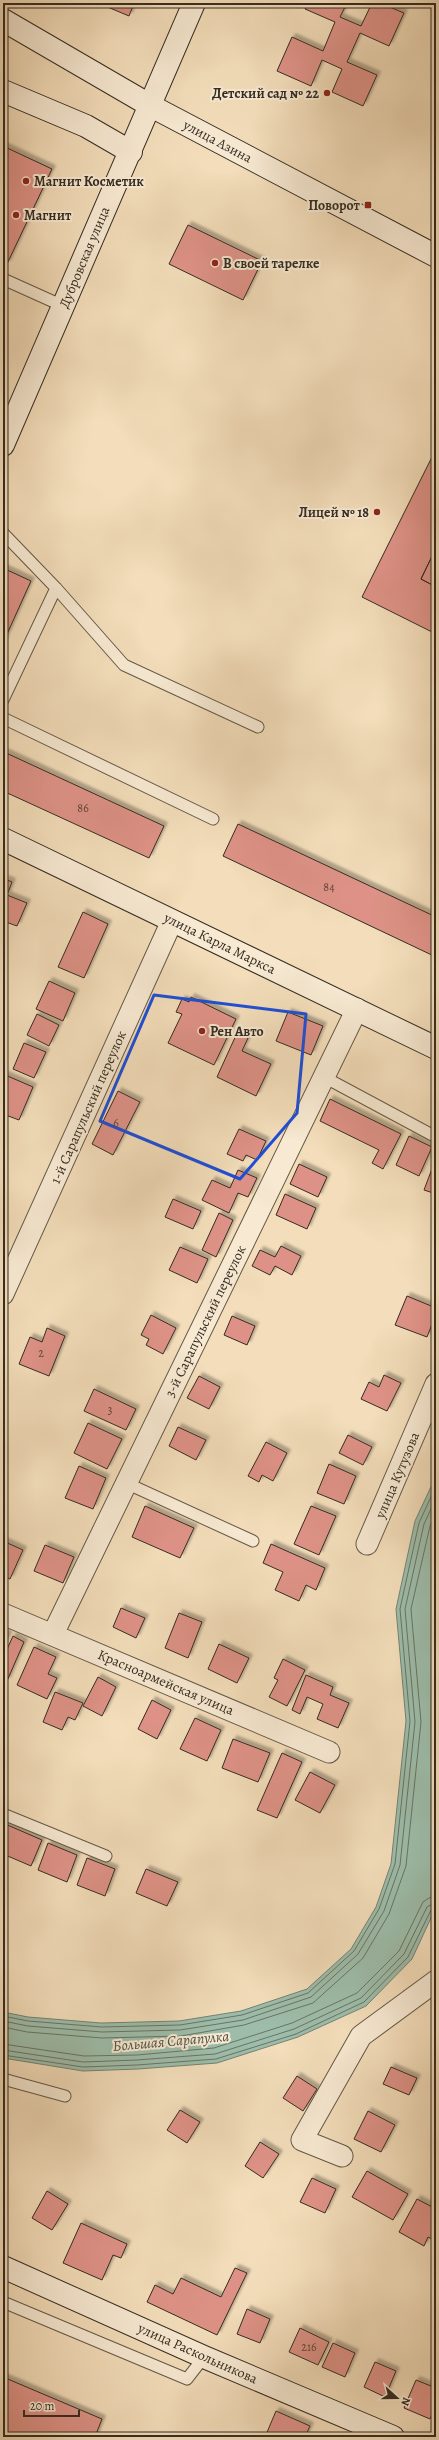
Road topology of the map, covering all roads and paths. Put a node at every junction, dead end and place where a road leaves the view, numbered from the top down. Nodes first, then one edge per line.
1 (194, 3) edge
2 (3, 20) edge
3 (3, 91) edge
4 (151, 106) junction
5 (130, 152) junction
6 (436, 256) edge
7 (3, 279) edge
8 (63, 306) junction
9 (9, 414) edge
10 (3, 445) edge
11 (3, 533) edge
12 (56, 588) junction
13 (3, 700) edge
14 (3, 718) edge
15 (258, 727) dead end
16 (213, 819) dead end
17 (3, 839) edge
18 (172, 921) junction
19 (356, 1009) junction
20 (436, 1048) edge
21 (324, 1077) junction
22 (436, 1137) edge
23 (3, 1294) edge
24 (436, 1384) edge
25 (126, 1484) junction
26 (253, 1541) dead end
27 (367, 1544) dead end
28 (3, 1614) edge
29 (53, 1634) junction
30 (329, 1752) dead end
31 (3, 1814) edge
32 (106, 1856) dead end
33 (436, 1981) edge
34 (3, 2079) edge
35 (65, 2096) dead end
36 (342, 2156) dead end
37 (3, 2267) edge
38 (3, 2302) edge
39 (204, 2357) junction
40 (393, 2437) edge

1 - 4 main road, Дубровская улица
2 - 4 main road, улица Азина
3 - 5 main road
4 - 5 main road, Дубровская улица
4 - 6 main road, улица Азина
5 - 8 main road, Дубровская улица
7 - 8 lane
8 - 9 main road, Дубровская улица
9 - 10 main road, Дубровская улица
11 - 12 lane
12 - 13 lane
12 - 15 lane
14 - 16 lane
17 - 18 main road, улица Карла Маркса
18 - 19 main road, улица Карла Маркса
18 - 23 street, 1-й Сарапульский переулок
19 - 20 main road, улица Карла Маркса
19 - 21 street, 3-й Сарапульский переулок
21 - 22 lane
21 - 25 street, 3-й Сарапульский переулок
24 - 27 street, улица Кутузова
25 - 26 lane
25 - 29 street, 3-й Сарапульский переулок
28 - 29 street, Красноармейская улица
29 - 30 street, Красноармейская улица
31 - 32 lane
33 - 36 street
34 - 35 lane
37 - 39 main road, улица Раскольникова
38 - 39 lane
39 - 40 main road, улица Раскольникова

